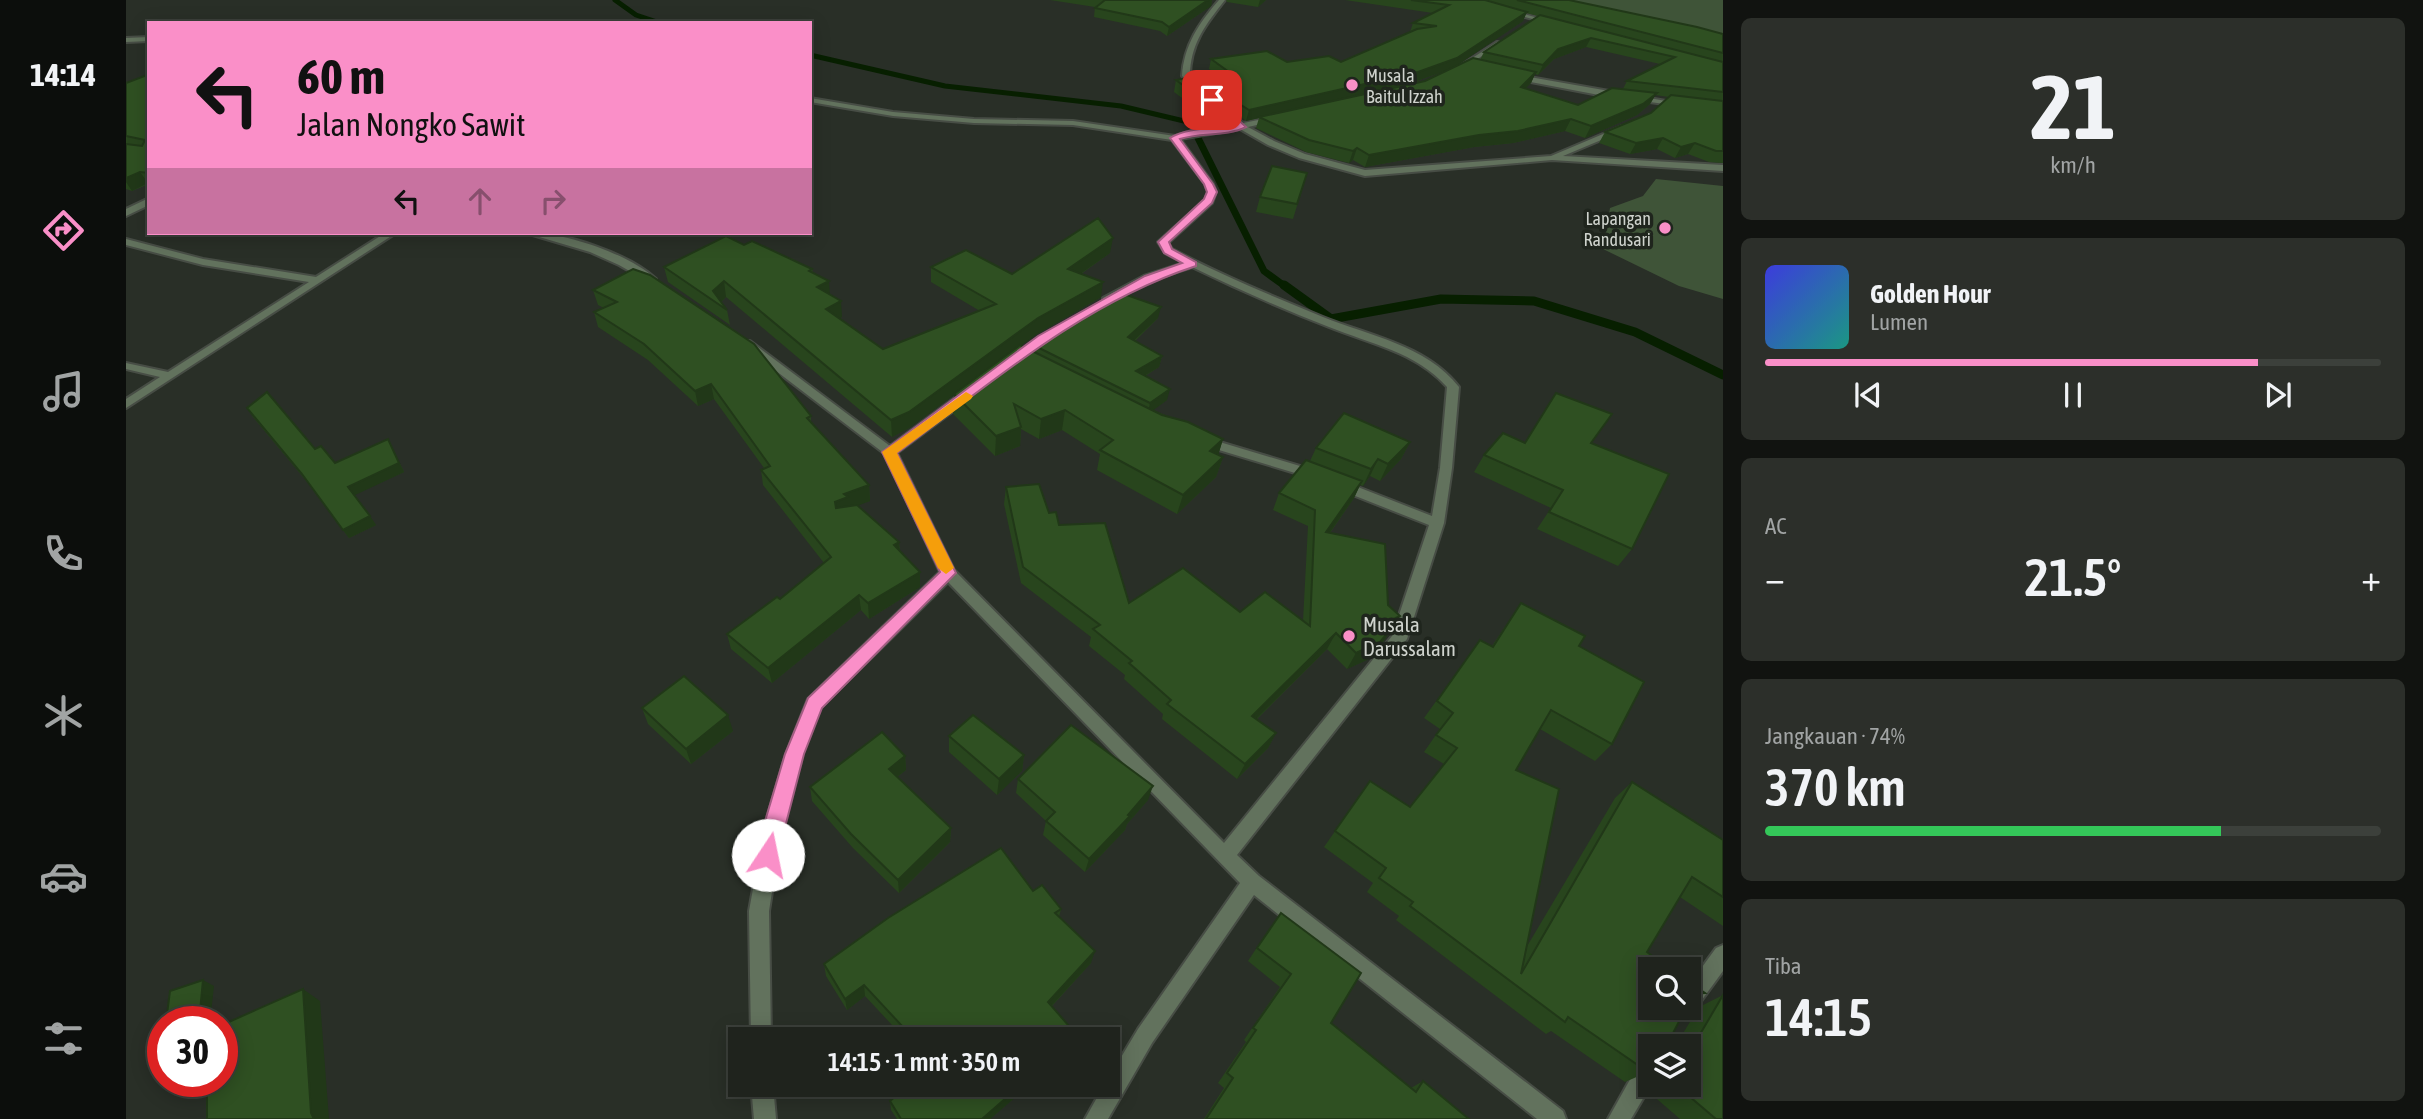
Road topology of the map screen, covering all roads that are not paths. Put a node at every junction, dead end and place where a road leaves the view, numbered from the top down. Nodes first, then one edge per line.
1 (1208, 1) edge
2 (1220, 1) edge
3 (1499, 9) edge
4 (1536, 18) junction
5 (1559, 24) edge
6 (1525, 26) edge
7 (147, 39) edge
8 (1506, 39) edge
9 (126, 40) edge
10 (1467, 64) junction
11 (1478, 67) edge
12 (1456, 71) edge
13 (1499, 72) edge
14 (812, 100) edge
15 (1661, 102) junction
16 (1686, 105) edge
17 (1654, 111) edge
18 (1282, 117) edge
19 (1628, 125) edge
20 (1241, 127) junction
21 (1175, 138) junction
22 (1552, 158) junction
23 (1723, 169) edge
24 (147, 202) edge
25 (126, 213) edge
26 (388, 235) edge
27 (540, 235) edge
28 (126, 242) edge
29 (1192, 264) junction
30 (317, 280) junction
31 (664, 288) edge
32 (1099, 304) edge
33 (731, 333) edge
34 (126, 366) edge
35 (168, 375) junction
36 (982, 384) edge
37 (126, 404) edge
38 (1190, 438) edge
39 (890, 452) junction
40 (1437, 523) junction
41 (948, 573) junction
42 (1225, 856) junction
43 (1252, 882) junction
44 (1723, 955) edge
45 (1701, 985) edge
46 (761, 1027) edge
47 (1638, 1087) edge
48 (763, 1097) edge
49 (765, 1119) edge
50 (1096, 1119) edge
51 (1555, 1119) edge
52 (1619, 1119) edge

1 - 2 street
2 - 20 street
3 - 4 street
4 - 5 street
4 - 6 street
7 - 9 street
8 - 10 street
10 - 11 street
10 - 12 street
13 - 15 street
14 - 21 street
15 - 16 street
15 - 17 street
18 - 20 street
19 - 22 street
20 - 21 street
20 - 22 street
21 - 29 street
22 - 23 street
24 - 25 street
26 - 30 street
27 - 31 street
28 - 30 street
29 - 32 street
29 - 40 street
30 - 35 street
33 - 39 street
34 - 35 street
35 - 37 street
36 - 39 street
38 - 40 street
39 - 41 street
40 - 42 street
41 - 42 street
41 - 46 street
42 - 43 street
43 - 50 street
43 - 51 street
44 - 45 street
47 - 52 street
48 - 49 street

